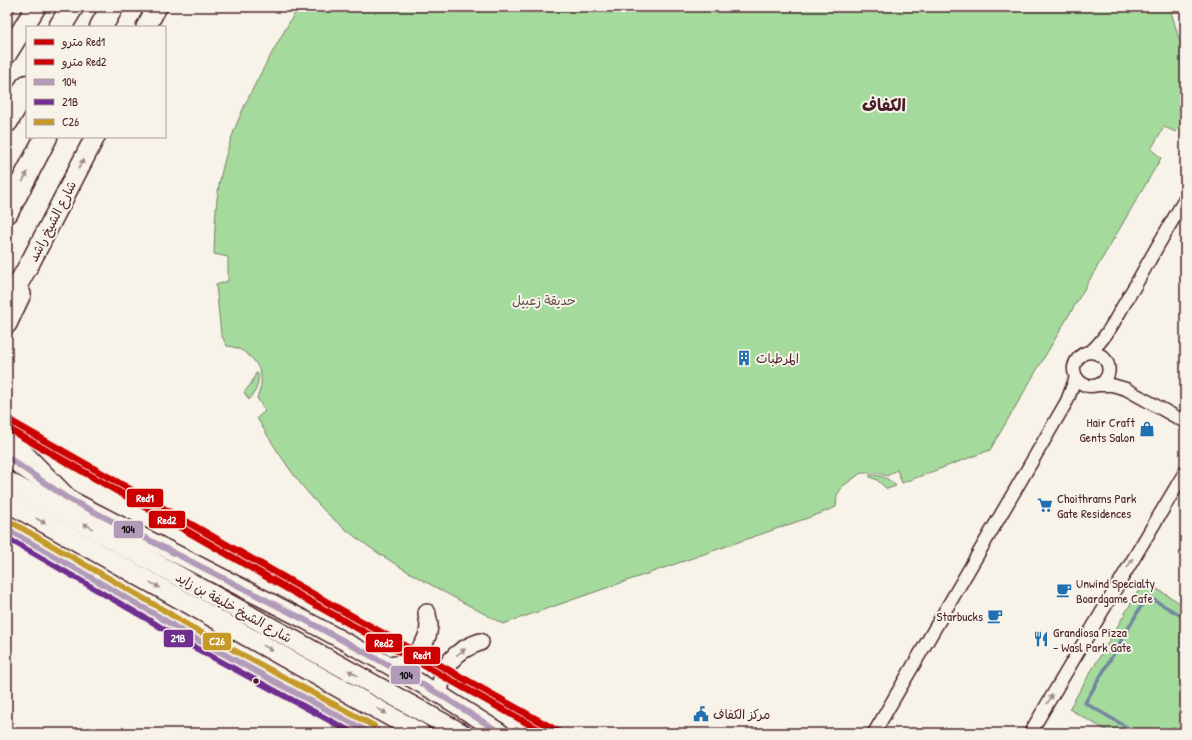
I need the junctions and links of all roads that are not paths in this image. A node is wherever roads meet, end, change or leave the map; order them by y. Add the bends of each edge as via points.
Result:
1 (36, 7) edge
2 (72, 7) edge
3 (112, 7) edge
4 (157, 7) edge
5 (61, 26) edge
6 (102, 26) edge
7 (147, 26) edge
8 (7, 54) edge
9 (26, 88) edge
10 (7, 121) edge
11 (45, 138) edge
12 (94, 138) edge
13 (1185, 199) edge
14 (7, 212) edge
15 (31, 261) junction
16 (7, 287) edge
17 (7, 304) edge
18 (7, 324) edge
19 (1110, 329) junction
20 (1090, 352) junction
21 (1107, 364) junction
22 (1076, 377) junction
23 (1094, 386) junction
24 (1126, 389) junction
25 (1067, 401) junction
26 (1185, 422) edge
27 (7, 432) edge
28 (7, 457) edge
29 (1185, 472) edge
30 (7, 482) edge
31 (67, 498) junction
32 (7, 502) edge
33 (7, 530) edge
34 (427, 613) dead end
35 (480, 642) dead end
36 (390, 666) junction
37 (439, 694) junction
38 (370, 733) edge
39 (420, 733) edge
40 (461, 733) edge
41 (501, 733) edge
42 (874, 733) edge
43 (1030, 733) edge

1 - 8 main road
2 - 5 highway
3 - 6 highway
4 - 7 main road
9 - 10 highway
14 -> 11 highway
15 -> 12 main road, شارع الشيخ راشد
13 - 19 street
15 - 16 main road
15 - 17 main road, شارع الشيخ راشد
15 - 18 main road via 22,292
19 - 20 street
19 - 21 street via 1106,344
20 - 21 street via 1101,355
20 - 22 street via 1080,356 1076,361
21 - 23 street via 1106,379
21 - 24 street
22 - 23 street via 1079,382
22 - 25 street
23 - 24 street via 1112,385
23 - 25 street
24 - 26 street
25 - 42 street
27 - 31 main road via 20,450
28 - 31 main road
43 -> 29 street
40 -> 30 main road, شارع الشيخ خليفة بن زايد
31 - 36 main road
32 -> 39 main road, شارع الشيخ خليفة بن زايد
33 - 38 main road via 184,633
34 - 36 main road via 429,625 421,648 402,663
37 -> 35 main road via 440,682 450,661 464,649
36 - 37 main road
37 - 41 main road

